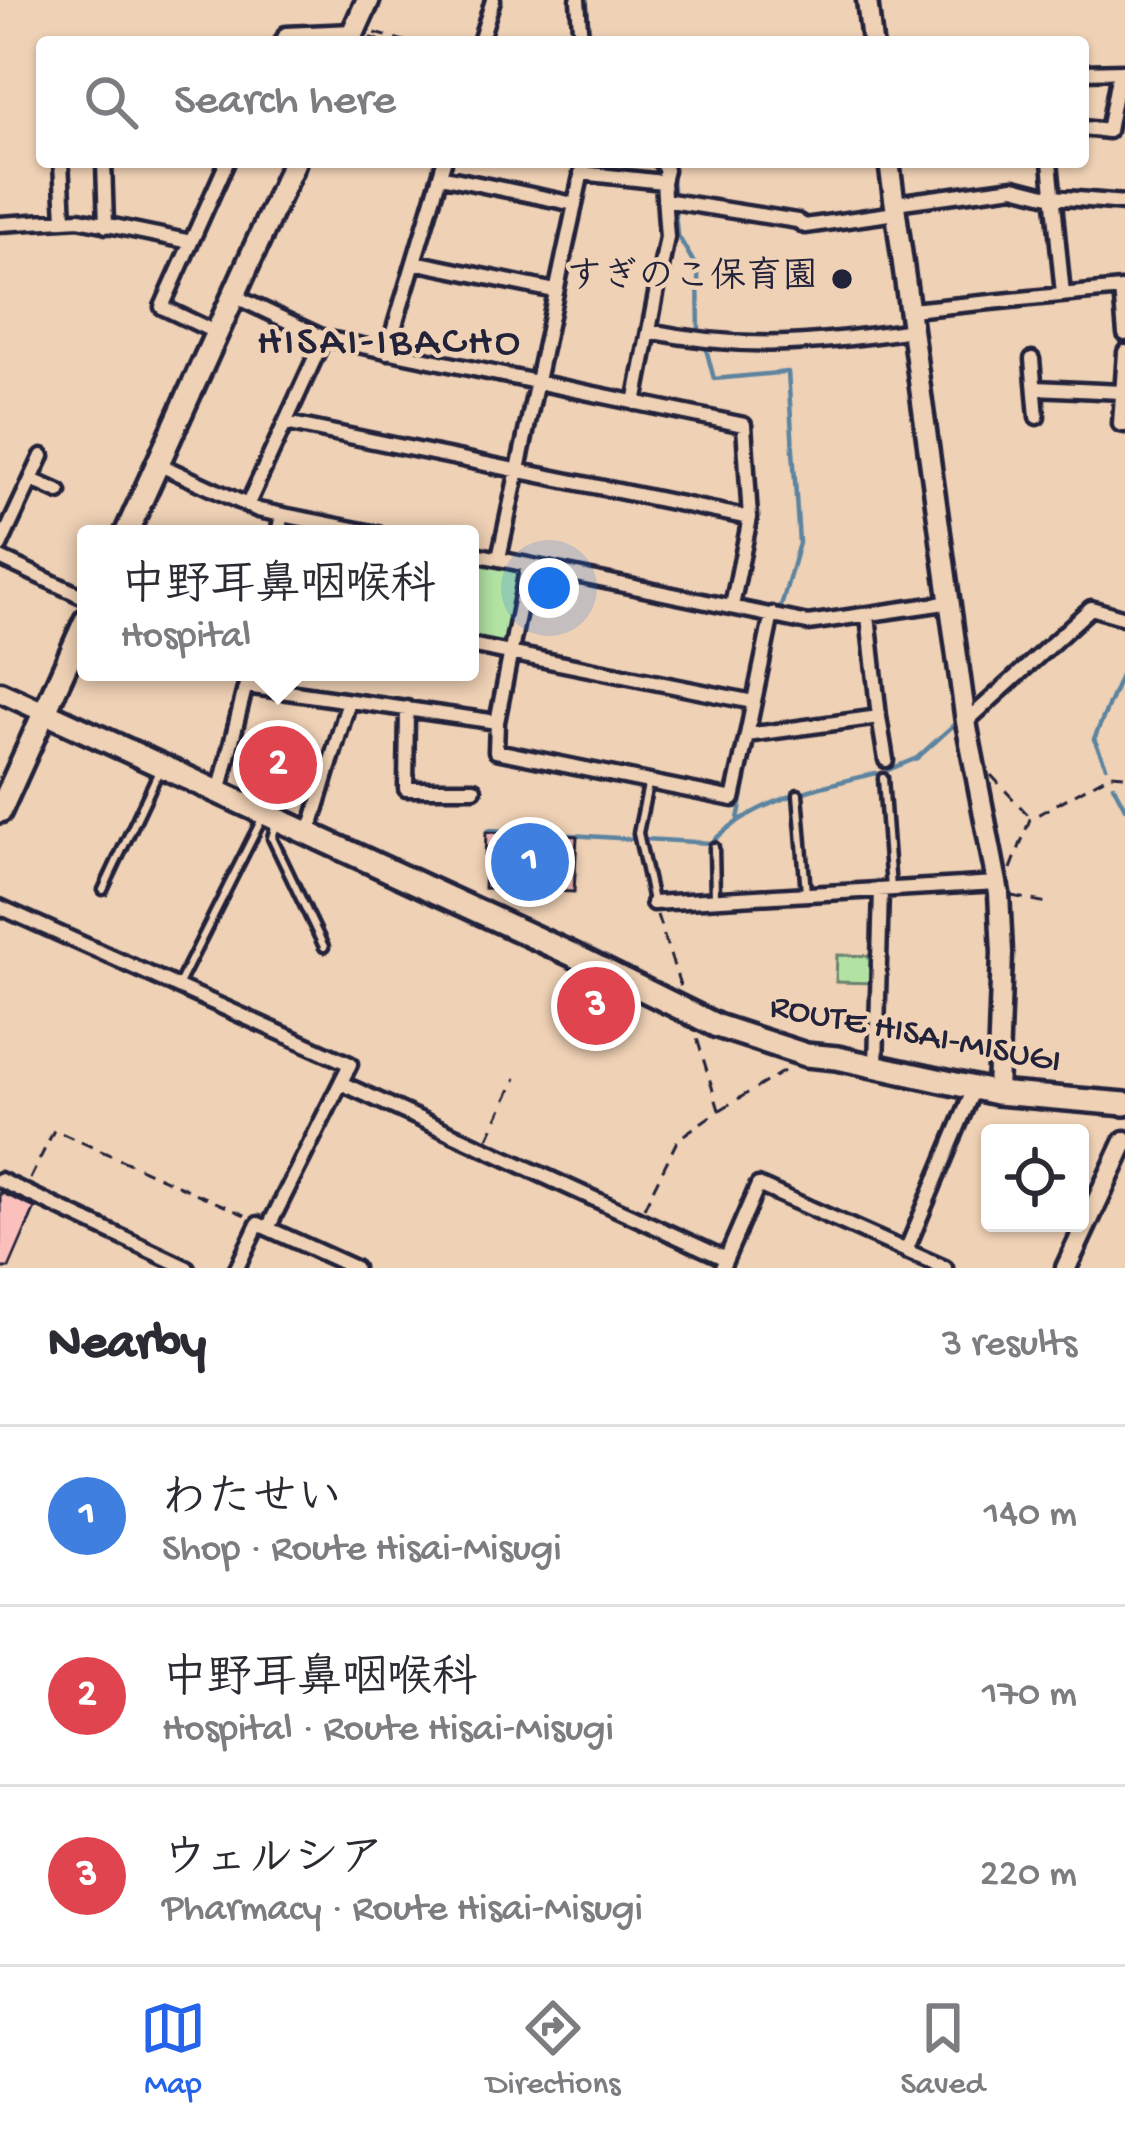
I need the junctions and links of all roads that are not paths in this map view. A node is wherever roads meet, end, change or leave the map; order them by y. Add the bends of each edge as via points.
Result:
1 (368, 0) edge
2 (493, 0) edge
3 (578, 0) edge
4 (867, 0) edge
5 (285, 36) edge
6 (335, 36) edge
7 (360, 36) edge
8 (482, 36) edge
9 (581, 36) edge
10 (871, 36) edge
11 (1089, 72) edge
12 (1122, 72) edge
13 (1089, 128) edge
14 (61, 168) edge
15 (104, 168) edge
16 (224, 168) edge
17 (291, 168) edge
18 (582, 168) edge
19 (587, 168) edge
20 (665, 168) edge
21 (890, 168) edge
22 (1051, 168) edge
23 (442, 169) edge
24 (663, 182) junction
25 (1053, 197) junction
26 (670, 199) junction
27 (1125, 203) edge
28 (574, 204) junction
29 (896, 208) junction
30 (64, 220) junction
31 (0, 224) edge
32 (106, 226) junction
33 (191, 242) junction
34 (414, 262) junction
35 (1123, 288) edge
36 (555, 291) junction
37 (1063, 294) junction
38 (234, 296) junction
39 (912, 320) junction
40 (649, 331) junction
41 (218, 333) junction
42 (1125, 334) edge
43 (324, 338) junction
44 (387, 352) junction
45 (1125, 352) edge
46 (1032, 358) dead end
47 (536, 382) junction
48 (1035, 388) junction
49 (1122, 392) junction
50 (634, 403) junction
51 (1037, 418) dead end
52 (286, 423) junction
53 (1125, 425) edge
54 (42, 457) dead end
55 (158, 464) junction
56 (518, 471) junction
57 (32, 480) junction
58 (58, 492) dead end
59 (248, 506) junction
60 (282, 515) junction
61 (751, 518) junction
62 (130, 525) edge
63 (280, 525) edge
64 (333, 525) edge
65 (0, 546) edge
66 (479, 555) edge
67 (0, 559) edge
68 (499, 559) junction
69 (528, 565) junction
70 (77, 594) edge
71 (952, 602) junction
72 (732, 606) junction
73 (772, 614) junction
74 (868, 616) junction
75 (1125, 618) edge
76 (77, 640) edge
77 (479, 647) edge
78 (511, 652) junction
79 (248, 681) edge
80 (258, 681) edge
81 (0, 692) edge
82 (349, 700) junction
83 (753, 702) junction
84 (407, 708) junction
85 (44, 712) junction
86 (879, 717) junction
87 (497, 722) junction
88 (966, 722) junction
89 (747, 735) junction
90 (886, 760) dead end
91 (161, 767) junction
92 (884, 778) dead end
93 (648, 781) junction
94 (474, 789) dead end
95 (798, 794) dead end
96 (219, 795) junction
97 (0, 811) edge
98 (270, 819) junction
99 (309, 834) junction
100 (714, 847) dead end
101 (998, 888) junction
102 (886, 889) junction
103 (104, 890) dead end
104 (806, 894) junction
105 (715, 898) junction
106 (653, 903) joint
107 (0, 907) edge
108 (324, 947) dead end
109 (177, 987) junction
110 (876, 1066) junction
111 (341, 1083) junction
112 (986, 1089) junction
113 (1125, 1105) edge
114 (1125, 1141) edge
115 (0, 1180) edge
116 (263, 1226) junction
117 (906, 1251) junction
118 (724, 1263) edge
119 (188, 1268) edge
120 (237, 1268) edge
121 (355, 1268) edge
122 (945, 1268) edge
123 (1066, 1268) edge

1 - 7 main road
2 - 8 street
3 - 9 street
4 - 10 street
5 - 6 street
11 - 12 street
12 - 13 street via 1108,130
14 - 30 street
15 - 32 street
16 - 33 street
17 - 38 main road
18 - 28 street
19 - 24 street
20 - 24 street
21 - 29 street
22 - 25 street
23 - 28 street
23 - 34 street
24 - 26 street
25 - 27 street
25 - 29 street via 1004,187
25 - 37 street
26 - 29 street via 806,226
26 - 40 street
28 - 36 street
29 - 39 street
30 - 31 street
30 - 32 street
32 - 33 street
33 - 41 street via 161,307
34 - 36 street
34 - 44 street
35 - 37 street
35 - 42 street
36 - 47 street
37 - 39 street
38 - 41 main road
38 - 43 street
39 - 40 street via 810,345
39 - 71 street
40 - 50 street
41 - 55 main road
43 - 44 street
43 - 52 street
44 - 47 street
45 - 49 street
46 - 48 street
47 - 50 street
47 - 56 street
48 - 49 street
48 - 51 street
49 - 53 street
50 - 61 street via 744,425
52 - 56 street
52 - 59 street
54 - 57 street
55 - 59 street
55 - 62 main road
56 - 61 street
56 - 68 street
57 - 58 street
57 - 65 street
59 - 60 street
60 - 63 street
60 - 64 street
61 - 72 street
66 - 68 street
67 - 70 street
68 - 69 street
69 - 72 street
69 - 78 street
71 - 74 street
71 - 88 street
72 - 73 street
73 - 74 street via 808,623
73 - 83 street
74 - 86 street
75 - 88 street via 1091,608
76 - 85 main road
77 - 78 street
78 - 83 street
78 - 87 street
79 - 96 street
80 - 82 street
81 - 85 street
82 - 84 street
82 - 99 street
83 - 89 street
84 - 87 street
84 - 94 street via 406,789
85 - 91 main road, ROUTE HISAI-MISUGI
85 - 97 main road
86 - 89 street
86 - 90 street
87 - 93 street via 496,751
88 - 101 street
89 - 93 street via 733,799
91 - 96 main road, ROUTE HISAI-MISUGI
91 - 103 lane
92 - 102 lane
93 - 106 lane via 638,833
95 - 104 lane
96 - 98 main road, ROUTE HISAI-MISUGI
98 - 99 main road, ROUTE HISAI-MISUGI
98 - 108 lane
98 - 109 lane
99 - 110 main road, ROUTE HISAI-MISUGI via 690,1016 806,1055
100 - 105 lane
101 - 102 street
101 - 112 street via 1002,953
102 - 104 street
102 - 110 street
104 - 105 street
105 - 106 street
107 - 109 street
109 - 111 street via 350,1064
110 - 112 main road, ROUTE HISAI-MISUGI
111 - 116 street
111 - 118 street
112 - 113 main road, ROUTE HISAI-MISUGI
112 - 117 street
114 - 123 street
115 - 119 street
116 - 120 street
116 - 121 street
117 - 118 street via 758,1185
117 - 122 street

